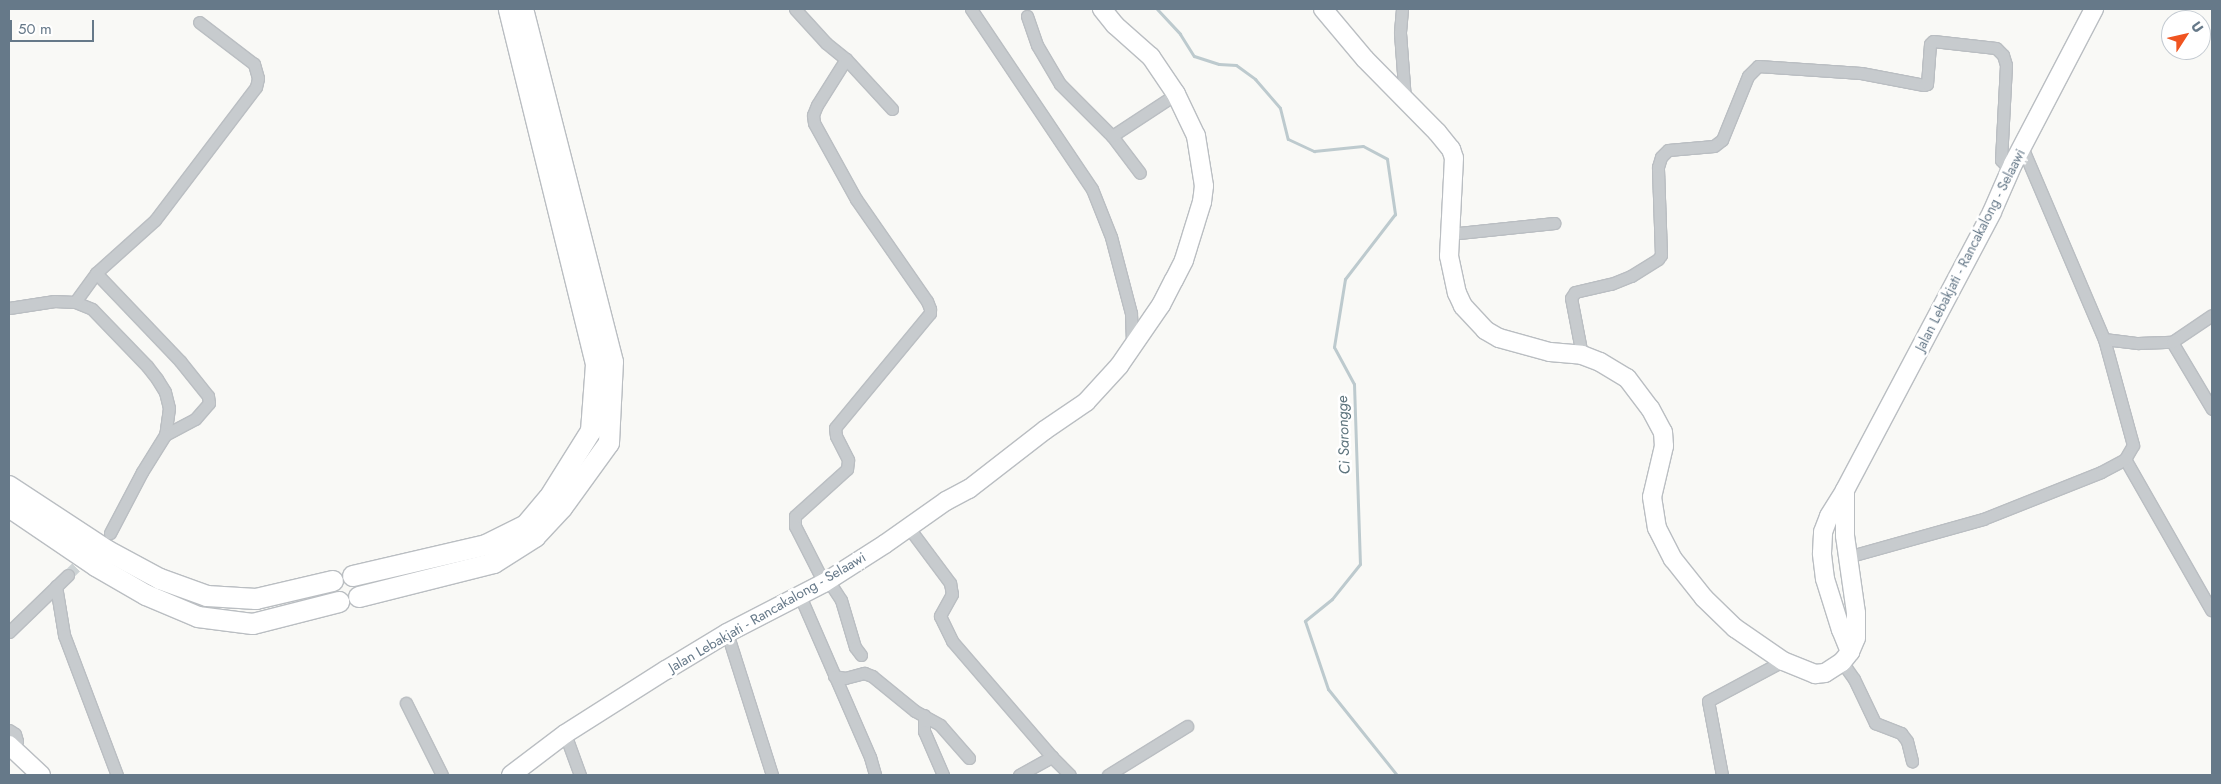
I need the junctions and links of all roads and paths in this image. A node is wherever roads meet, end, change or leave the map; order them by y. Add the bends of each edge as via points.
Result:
1 (509, 9) edge
2 (523, 9) edge
3 (795, 9) edge
4 (1102, 9) edge
5 (1323, 9) edge
6 (1402, 9) edge
7 (2094, 9) edge
8 (974, 11) edge
9 (1027, 16) dead end
10 (199, 22) dead end
11 (846, 59) junction
12 (1176, 94) junction
13 (1405, 102) junction
14 (892, 109) dead end
15 (1112, 136) junction
16 (2022, 147) junction
17 (2013, 164) junction
18 (1140, 173) dead end
19 (1554, 223) dead end
20 (1449, 234) junction
21 (96, 273) junction
22 (75, 302) junction
23 (9, 308) edge
24 (2212, 315) edge
25 (2104, 340) junction
26 (2172, 342) junction
27 (1132, 346) junction
28 (1582, 355) junction
29 (2212, 409) edge
30 (165, 435) junction
31 (2125, 459) junction
32 (9, 486) edge
33 (1845, 490) junction
34 (9, 507) edge
35 (909, 528) junction
36 (110, 534) dead end
37 (1847, 557) junction
38 (68, 575) tunnel mouth
39 (353, 576) dead end
40 (333, 581) dead end
41 (826, 582) junction
42 (56, 586) junction
43 (800, 596) junction
44 (358, 597) dead end
45 (339, 602) dead end
46 (2211, 610) edge
47 (9, 632) edge
48 (727, 633) junction
49 (861, 655) dead end
50 (1846, 657) junction
51 (1783, 661) junction
52 (834, 676) junction
53 (406, 703) dead end
54 (924, 715) junction
55 (1187, 726) dead end
56 (9, 730) edge
57 (565, 734) junction
58 (11, 746) edge
59 (1052, 757) junction
60 (969, 758) dead end
61 (1912, 761) dead end
62 (41, 775) edge
63 (117, 775) edge
64 (442, 775) edge
65 (510, 775) edge
66 (580, 775) edge
67 (772, 775) edge
68 (876, 775) edge
69 (943, 775) edge
70 (1019, 775) edge
71 (1070, 775) edge
72 (1108, 775) edge
73 (1722, 775) edge

1 - 39 highway via 596,364 591,431 549,498 526,524 486,545
2 - 44 highway via 613,362 609,443 562,508 535,537 494,563
3 - 11 street via 826,43
4 - 12 main road, Jalan Lebakjati - Rancakalong - Selaawi via 1151,57
5 - 13 main road
6 - 13 street via 1400,33
7 - 16 main road, Jalan Lebakjati - Rancakalong - Selaawi
8 - 27 street via 1092,189 1111,237 1131,313
9 - 15 street via 1037,45 1052,72
10 - 21 street via 254,64 258,78 256,87 155,220
11 - 14 street
11 - 41 street via 817,105 814,123 856,199 928,301 930,313 835,428 848,460 847,469 795,516 795,526
12 - 15 street
12 - 27 main road, Jalan Lebakjati - Rancakalong - Selaawi via 1191,121 1200,151 1204,186 1202,202 1184,260 1161,305
13 - 20 main road via 1445,141 1454,158
15 - 18 street
16 - 17 main road, Jalan Lebakjati - Rancakalong - Selaawi
16 - 25 street
17 - 28 street via 2001,160 2006,72 2003,55 1996,48 1933,41 1930,44 1927,84 1924,85 1861,73 1758,66 1748,76 1722,140 1714,146 1668,150 1661,157 1658,167 1661,255 1658,260 1631,276 1572,295
17 - 33 main road, Jalan Lebakjati - Rancakalong - Selaawi via 1992,212
19 - 20 street
20 - 28 main road via 1457,293 1463,306 1485,330 1516,345
21 - 22 street
21 - 30 street via 208,396 209,403 195,419
22 - 23 street via 54,301
22 - 30 street via 92,309 157,379 169,408
24 - 26 street
25 - 26 street
25 - 31 street via 2133,445
26 - 29 street
27 - 35 main road, Jalan Lebakjati - Rancakalong - Selaawi via 1110,378 1086,402 969,489
28 - 51 main road via 1627,378 1660,426 1664,446 1653,506 1657,528 1673,559 1719,614
30 - 36 street
31 - 37 street via 2102,472 1983,519
31 - 46 street
32 - 40 highway via 108,552 160,579 207,596 256,599
33 - 37 main road, Jalan Lebakjati - Rancakalong - Selaawi
33 - 50 main road, Jalan Lebakjati - Rancakalong - Selaawi via 1823,532 1822,553 1825,579
34 - 45 highway via 96,566 146,595 198,617 253,624
35 - 41 main road, Jalan Lebakjati - Rancakalong - Selaawi
35 - 59 street via 950,583 952,594 940,616 952,641
37 - 50 main road, Jalan Lebakjati - Rancakalong - Selaawi via 1857,628
38 - 42 street
41 - 43 main road, Jalan Lebakjati - Rancakalong - Selaawi
41 - 49 street via 841,600 855,647
42 - 47 street
42 - 63 street via 64,635
43 - 48 main road, Jalan Lebakjati - Rancakalong - Selaawi
43 - 52 street
48 - 57 main road, Jalan Lebakjati - Rancakalong - Selaawi
48 - 67 street
50 - 51 main road via 1825,673 1815,674
50 - 61 street via 1875,723 1900,733 1907,741
51 - 73 street via 1708,701
52 - 54 street via 845,678 864,673 872,676
52 - 68 street
53 - 64 street
54 - 60 street via 940,725
54 - 69 street via 924,731
55 - 72 street
56 - 58 street via 17,741
57 - 65 main road, Jalan Lebakjati - Rancakalong - Selaawi
57 - 66 street
58 - 62 main road
59 - 70 street
59 - 71 street

